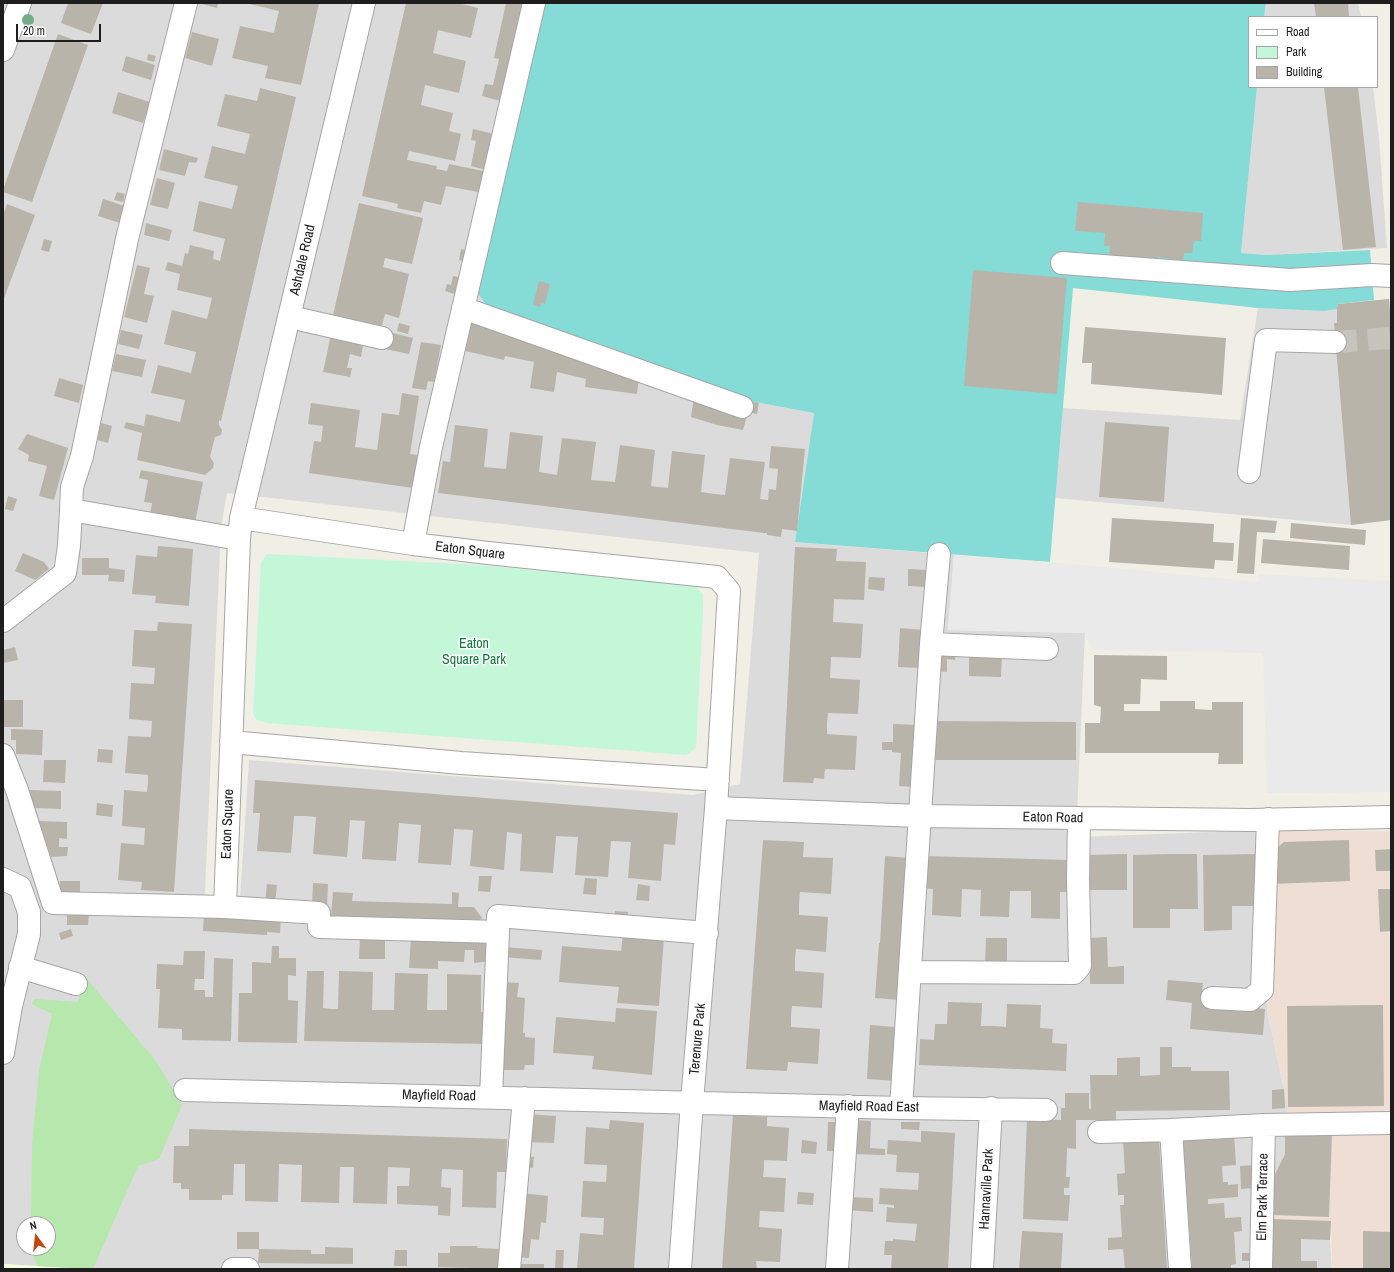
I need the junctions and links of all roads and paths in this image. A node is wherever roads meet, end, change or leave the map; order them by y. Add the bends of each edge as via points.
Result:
1 (20, 3) edge
2 (186, 3) edge
3 (364, 3) edge
4 (534, 3) edge
5 (3, 50) edge
6 (1062, 263) dead end
7 (1391, 276) edge
8 (463, 308) junction
9 (290, 317) junction
10 (382, 338) dead end
11 (1335, 342) tunnel mouth
12 (742, 407) dead end
13 (1249, 472) dead end
14 (71, 510) junction
15 (240, 528) junction
16 (413, 544) junction
17 (938, 554) dead end
18 (3, 621) edge
19 (931, 644) junction
20 (1047, 649) dead end
21 (231, 742) junction
22 (3, 755) edge
23 (718, 780) junction
24 (716, 808) junction
25 (919, 816) junction
26 (1391, 817) edge
27 (1079, 818) junction
28 (1268, 819) junction
29 (3, 879) edge
30 (225, 906) junction
31 (498, 932) junction
32 (706, 933) junction
33 (20, 967) junction
34 (911, 972) junction
35 (76, 984) dead end
36 (1212, 998) dead end
37 (3, 1053) edge
38 (185, 1090) dead end
39 (491, 1097) junction
40 (524, 1098) junction
41 (692, 1102) junction
42 (848, 1106) junction
43 (901, 1108) junction
44 (991, 1108) junction
45 (1046, 1110) dead end
46 (1391, 1123) edge
47 (1264, 1125) junction
48 (1171, 1130) junction
49 (1098, 1132) dead end
50 (233, 1269) edge
51 (248, 1269) edge
52 (509, 1269) edge
53 (680, 1269) edge
54 (837, 1269) edge
55 (982, 1269) edge
56 (1180, 1269) edge
57 (1262, 1269) edge

1 - 5 street
2 - 14 street via 128,238 82,456 72,487
3 - 9 street, Ashdale Road
4 - 8 street
6 - 7 street via 1290,280
8 - 12 street
8 - 16 street via 431,447
9 - 10 street
9 - 15 street, Ashdale Road
11 - 13 street via 1266,340
14 - 15 street
14 - 18 street via 65,573
15 - 16 street, Eaton Square
15 - 21 street, Eaton Square
16 - 23 street, Eaton Square via 717,577 729,591
17 - 19 street
19 - 20 street
19 - 25 street
21 - 23 street via 461,762
21 - 30 street, Eaton Square
22 - 30 street via 17,790 53,903
23 - 24 street, Eaton Square
24 - 25 street, Eaton Road
24 - 32 street, Terenure Park
25 - 27 street, Eaton Road
25 - 34 street
26 - 28 street, Eaton Road
27 - 28 street, Eaton Road
27 - 34 street via 1080,966 1074,973
28 - 36 street via 1262,990 1250,1000
29 - 33 street via 20,887 29,912 29,934
30 - 31 street via 320,913 319,927
31 - 32 street via 498,916
31 - 39 street
32 - 41 street, Terenure Park
33 - 35 street
33 - 37 street
34 - 43 street
38 - 39 street, Mayfield Road
39 - 40 street, Mayfield Road
40 - 41 street, Mayfield Road
40 - 52 street
41 - 42 street, Mayfield Road East
41 - 53 street, Terenure Park
42 - 43 street, Mayfield Road East
42 - 54 street
43 - 44 street, Mayfield Road East
44 - 45 street, Mayfield Road East
44 - 55 street, Hannaville Park
46 - 47 street
47 - 48 street
47 - 57 street, Elm Park Terrace
48 - 49 street
48 - 56 street
50 - 51 street

